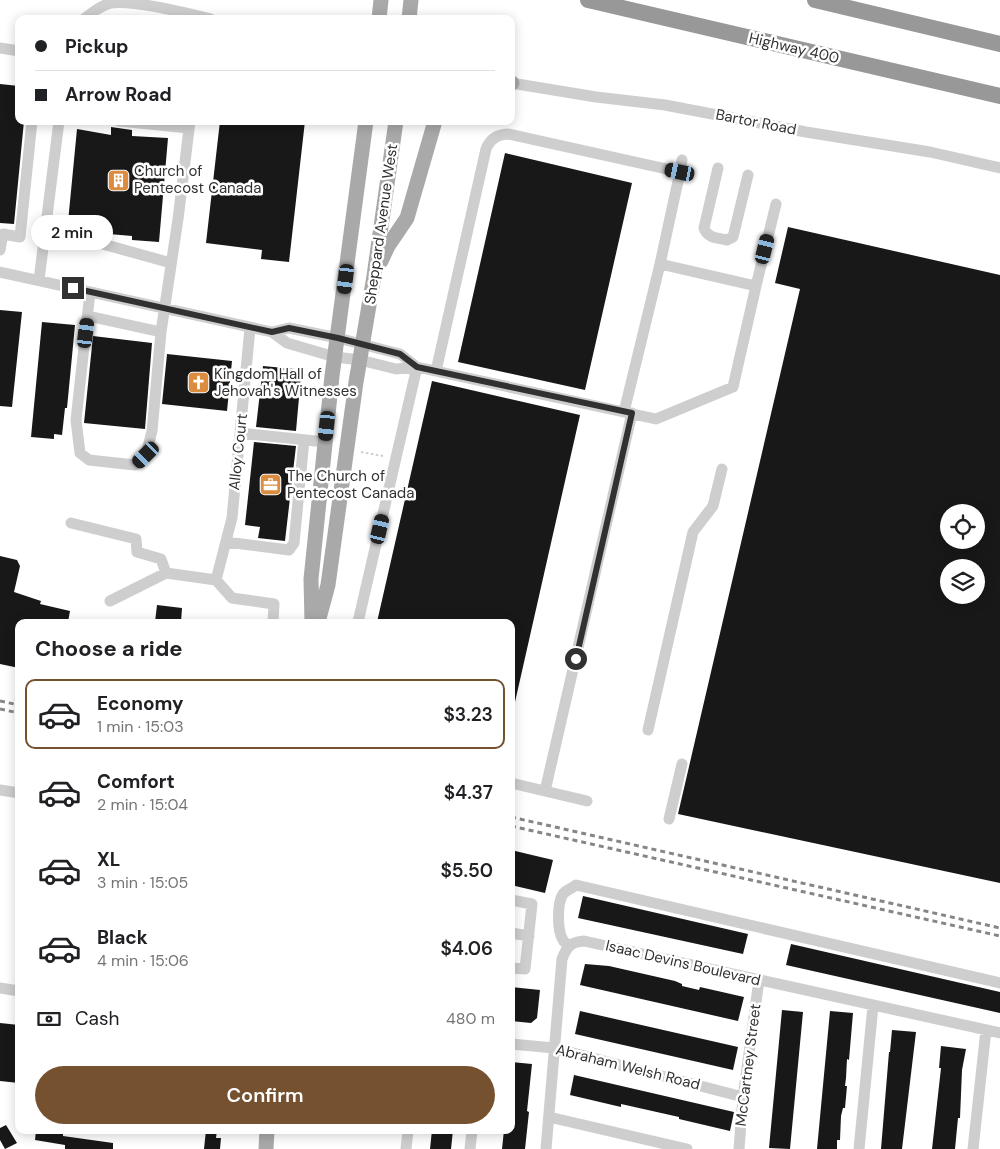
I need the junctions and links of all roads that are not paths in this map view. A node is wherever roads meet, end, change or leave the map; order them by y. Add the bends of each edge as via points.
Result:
1 (382, 0) edge
2 (411, 0) edge
3 (588, 0) edge
4 (815, 0) edge
5 (89, 15) edge
6 (190, 15) edge
7 (380, 15) edge
8 (409, 15) edge
9 (1000, 44) edge
10 (0, 48) edge
11 (15, 50) edge
12 (515, 84) edge
13 (1000, 96) edge
14 (32, 125) edge
15 (58, 125) edge
16 (190, 125) edge
17 (365, 125) edge
18 (395, 125) edge
19 (434, 125) edge
20 (718, 168) dead end
21 (1000, 168) edge
22 (748, 175) dead end
23 (776, 204) dead end
24 (74, 236) dead end
25 (0, 250) edge
26 (171, 263) junction
27 (660, 264) junction
28 (0, 272) edge
29 (374, 276) junction
30 (39, 280) junction
31 (756, 286) junction
32 (90, 292) junction
33 (164, 308) junction
34 (88, 316) junction
35 (250, 328) junction
36 (161, 332) junction
37 (272, 332) junction
38 (338, 338) junction
39 (363, 344) junction
40 (335, 357) junction
41 (360, 360) junction
42 (417, 367) junction
43 (436, 371) junction
44 (628, 413) junction
45 (240, 433) junction
46 (304, 440) junction
47 (325, 442) junction
48 (722, 469) dead end
49 (70, 523) dead end
50 (226, 544) junction
51 (166, 574) junction
52 (216, 580) junction
53 (110, 601) dead end
54 (273, 619) edge
55 (312, 619) edge
56 (319, 619) edge
57 (359, 619) edge
58 (648, 730) dead end
59 (682, 764) dead end
60 (515, 784) edge
61 (0, 790) edge
62 (545, 791) junction
63 (15, 792) edge
64 (587, 801) dead end
65 (669, 819) dead end
66 (515, 901) edge
67 (515, 934) edge
68 (529, 936) junction
69 (569, 946) junction
70 (515, 968) edge
71 (759, 980) junction
72 (1000, 983) edge
73 (0, 988) edge
74 (15, 990) edge
75 (873, 1006) junction
76 (986, 1030) junction
77 (1000, 1033) edge
78 (515, 1044) edge
79 (554, 1048) junction
80 (743, 1097) junction
81 (549, 1117) junction
82 (267, 1134) edge
83 (408, 1134) edge
84 (472, 1134) edge
85 (266, 1149) edge
86 (406, 1149) edge
87 (470, 1149) edge
88 (546, 1149) edge
89 (687, 1149) edge
90 (739, 1149) edge
91 (858, 1149) edge
92 (973, 1149) edge

1 - 7 main road
2 - 8 main road
3 - 13 highway, Highway 400
4 - 9 highway
5 - 6 street via 112,3 131,2
10 - 11 street
12 - 21 street, Bartor Road via 665,105 930,152
14 - 25 street via 20,237 3,234
15 - 30 street
16 - 26 street
17 - 38 main road, Sheppard Avenue West
18 - 29 main road, Sheppard Avenue West
19 - 29 main road via 407,218 388,246
20 - 22 street via 704,228 708,236 727,240 733,236
23 - 31 street
24 - 26 street
26 - 33 street
27 - 31 street
27 - 43 street via 681,166 509,134 493,138 486,149
27 - 44 street
28 - 30 street
29 - 39 main road, Sheppard Avenue West
30 - 32 street
31 - 44 street via 733,387 656,418
32 - 33 street
32 - 34 street
33 - 35 street
33 - 36 street
34 - 36 street
34 - 36 street via 76,420 80,453 89,460 135,466 146,455 152,431
35 - 37 street
35 - 45 street, Alloy Court
37 - 38 street via 289,328
37 - 40 street via 287,344
38 - 39 street
38 - 40 main road, Sheppard Avenue West
39 - 41 main road, Sheppard Avenue West
39 - 42 street via 400,354
40 - 41 street
40 - 47 main road, Sheppard Avenue West
41 - 42 street via 396,369
41 - 56 main road, Sheppard Avenue West via 328,585
42 - 43 street
42 - 57 street
43 - 44 street
44 - 62 street
45 - 46 street
45 - 50 street, Alloy Court via 232,518
46 - 47 street
46 - 50 street via 294,543 289,550
47 - 55 main road, Sheppard Avenue West via 312,579
48 - 58 street via 713,506 694,532
49 - 51 street via 136,539 137,552 161,559
50 - 52 street, Alloy Court
51 - 52 street
51 - 53 street
52 - 54 street via 232,598 274,604
59 - 65 street
60 - 62 street
61 - 63 street
62 - 64 street
66 - 68 street via 532,904
67 - 68 street
68 - 70 street via 525,969
69 - 71 street, Isaac Devins Boulevard via 584,941
69 - 72 street via 560,931 558,911 563,894 576,885
69 - 79 street via 562,959
71 - 75 street, Isaac Devins Boulevard
71 - 80 street, McCartney Street
73 - 74 street
75 - 76 street, Isaac Devins Boulevard
75 - 91 street
76 - 77 street, Isaac Devins Boulevard
76 - 92 street
78 - 79 street, Abraham Welsh Road
79 - 80 street, Abraham Welsh Road
79 - 81 street
80 - 90 street, McCartney Street
81 - 88 street
81 - 89 street
82 - 85 main road
83 - 86 street
84 - 87 street

